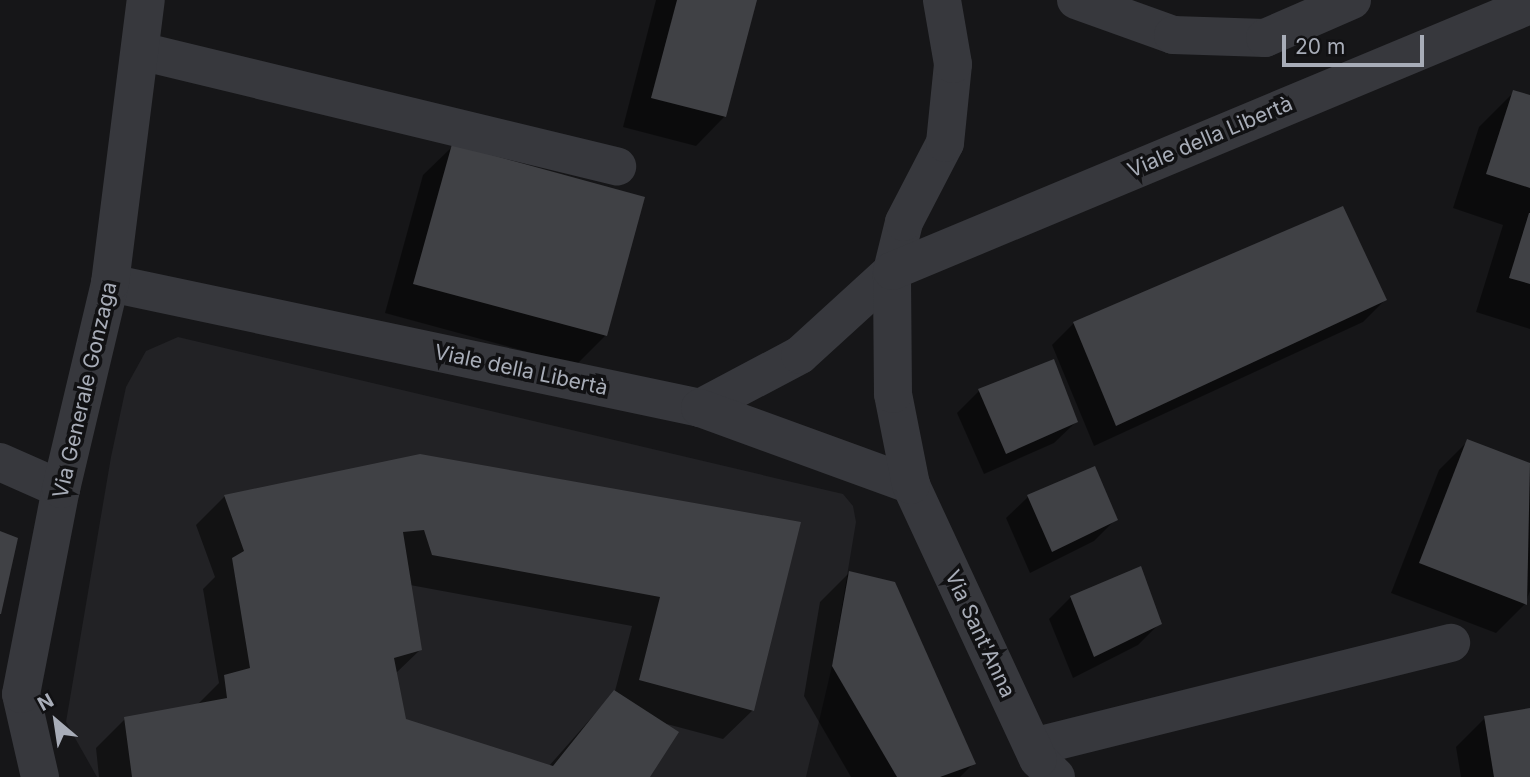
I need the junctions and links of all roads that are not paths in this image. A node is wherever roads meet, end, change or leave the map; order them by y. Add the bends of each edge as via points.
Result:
1 (146, 0) edge
2 (942, 0) edge
3 (1352, 0) edge
4 (1082, 1) edge
5 (1530, 5) edge
6 (140, 51) junction
7 (617, 166) dead end
8 (892, 271) junction
9 (110, 283) junction
10 (700, 408) junction
11 (0, 462) edge
12 (911, 485) junction
13 (61, 489) junction
14 (1451, 643) dead end
15 (11, 695) edge
16 (1032, 747) junction
17 (40, 777) edge
18 (1056, 777) edge

1 - 6 street, Via Generale Gonzaga
2 - 8 street via 953,65 945,143 904,222
3 - 4 street via 1265,38 1173,35
5 - 8 street, Viale della Libertà
6 - 7 street
6 - 9 street, Via Generale Gonzaga
8 - 10 street, Viale della Libertà via 800,355
8 - 12 street, Via Sant'Anna via 894,394
9 - 10 street, Viale della Libertà
9 - 13 street, Via Generale Gonzaga
10 - 12 street
11 - 13 street
12 - 16 street, Via Sant'Anna
13 - 15 street, Via Generale Gonzaga
14 - 16 street
15 - 17 street, Via Generale Gonzaga
16 - 18 street, Via Sant'Anna

